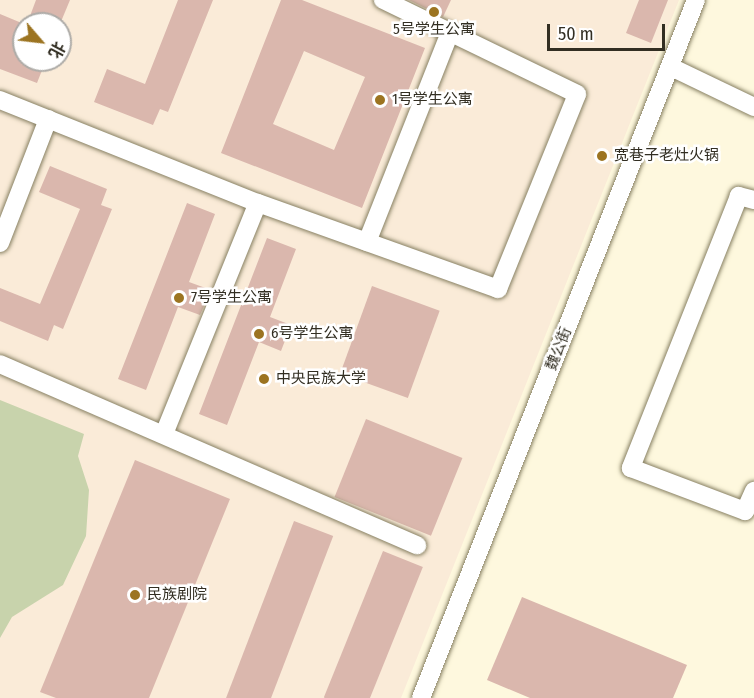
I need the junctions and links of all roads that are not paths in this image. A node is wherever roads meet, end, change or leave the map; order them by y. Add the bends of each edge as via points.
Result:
1 (383, 0) edge
2 (696, 0) edge
3 (450, 32) junction
4 (671, 67) junction
5 (0, 100) edge
6 (754, 107) edge
7 (48, 119) junction
8 (754, 200) edge
9 (258, 203) junction
10 (367, 242) junction
11 (0, 243) edge
12 (0, 364) edge
13 (164, 434) junction
14 (754, 491) edge
15 (417, 545) dead end
16 (421, 698) edge

1 - 3 street
2 - 4 street, 魏公街
3 - 10 street
3 - 10 street via 577,94 498,289
4 - 6 street
4 - 16 street, 魏公街
5 - 7 street
7 - 9 street
7 - 11 street
8 - 14 street via 739,196 631,468 745,511
9 - 10 street
9 - 13 street
12 - 13 street
13 - 15 street

